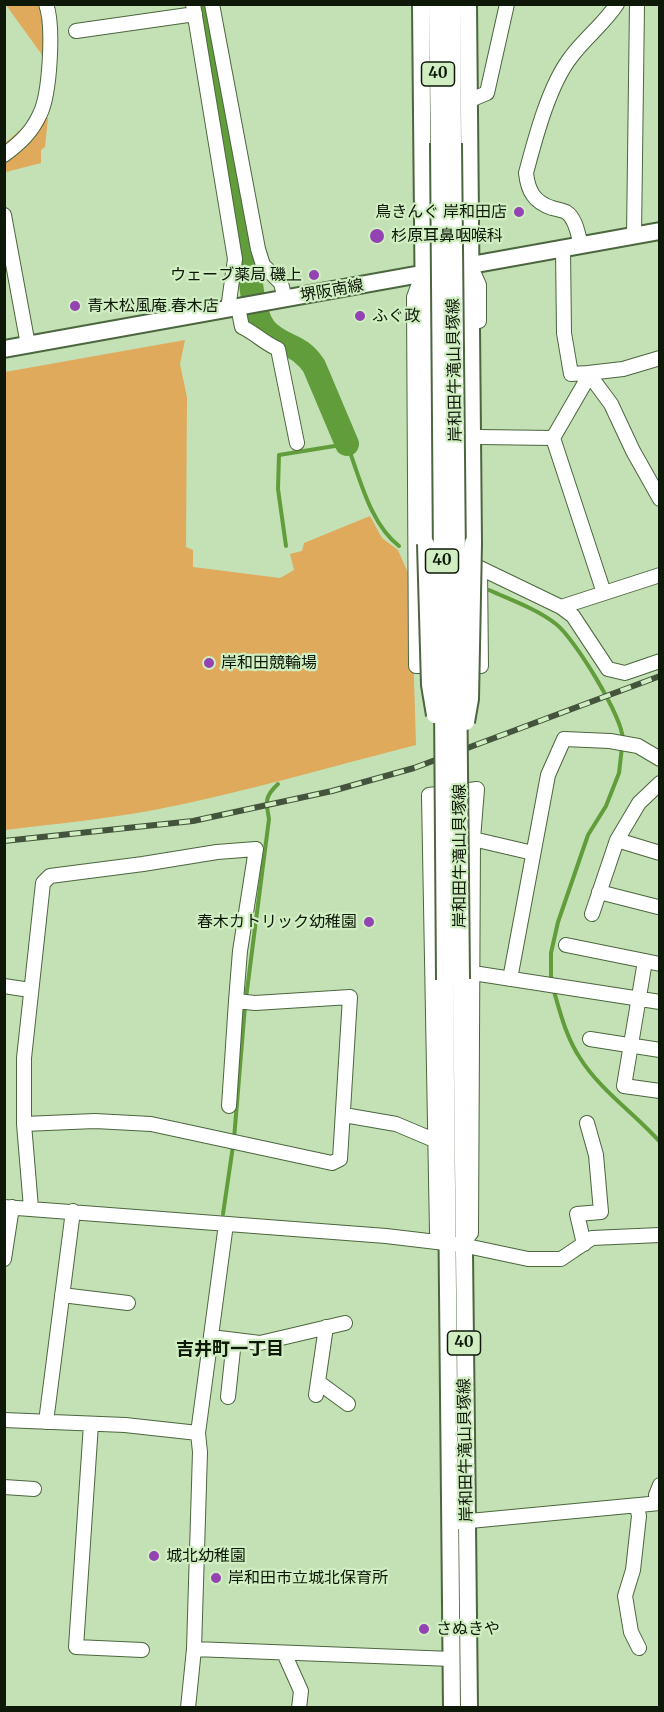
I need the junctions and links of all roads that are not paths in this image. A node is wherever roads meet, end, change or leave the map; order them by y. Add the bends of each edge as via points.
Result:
1 (46, 4) edge
2 (212, 4) edge
3 (421, 4) edge
4 (437, 4) edge
5 (452, 4) edge
6 (468, 4) edge
7 (507, 4) edge
8 (617, 4) edge
9 (637, 4) edge
10 (194, 9) edge
11 (75, 31) dead end
12 (219, 45) junction
13 (202, 48) junction
14 (468, 101) junction
15 (446, 143) junction
16 (4, 155) edge
17 (4, 215) edge
18 (660, 231) edge
19 (634, 236) junction
20 (581, 245) junction
21 (563, 249) junction
22 (470, 265) junction
23 (423, 274) junction
24 (281, 300) junction
25 (237, 308) junction
26 (28, 345) junction
27 (4, 350) edge
28 (660, 358) edge
29 (588, 374) junction
30 (300, 434) dead end
31 (479, 437) junction
32 (553, 438) junction
33 (660, 499) edge
34 (480, 568) junction
35 (660, 575) edge
36 (604, 593) junction
37 (561, 607) junction
38 (660, 661) edge
39 (660, 759) edge
40 (452, 767) junction
41 (660, 783) edge
42 (654, 796) edge
43 (473, 839) junction
44 (617, 840) junction
45 (533, 853) junction
46 (660, 853) edge
47 (473, 856) junction
48 (430, 858) junction
49 (599, 892) junction
50 (658, 907) edge
51 (592, 914) dead end
52 (566, 945) dead end
53 (652, 962) edge
54 (460, 977) junction
55 (510, 979) junction
56 (4, 986) edge
57 (30, 990) junction
58 (640, 998) junction
59 (236, 1001) junction
60 (660, 1002) edge
61 (590, 1039) dead end
62 (631, 1046) junction
63 (660, 1050) edge
64 (660, 1091) edge
65 (229, 1106) dead end
66 (344, 1115) junction
67 (587, 1123) dead end
68 (24, 1124) junction
69 (435, 1140) junction
70 (8, 1207) edge
71 (31, 1208) junction
72 (73, 1211) junction
73 (226, 1224) junction
74 (660, 1235) edge
75 (584, 1244) junction
76 (455, 1245) junction
77 (4, 1259) edge
78 (62, 1295) junction
79 (128, 1303) dead end
80 (345, 1323) dead end
81 (326, 1327) junction
82 (211, 1337) junction
83 (234, 1340) junction
84 (228, 1397) dead end
85 (348, 1404) dead end
86 (4, 1420) edge
87 (46, 1422) junction
88 (91, 1424) junction
89 (198, 1433) junction
90 (660, 1485) edge
91 (4, 1487) edge
92 (34, 1489) dead end
93 (659, 1503) edge
94 (637, 1506) junction
95 (459, 1522) junction
96 (639, 1648) dead end
97 (194, 1649) junction
98 (142, 1650) dead end
99 (284, 1653) junction
100 (452, 1659) junction
101 (188, 1707) edge
102 (299, 1707) edge
103 (452, 1707) edge
104 (468, 1707) edge

1 - 16 street via 50,18 49,70 42,112 27,137
2 - 12 street
3 - 23 main road
4 - 15 main road, 岸和田牛滝山貝塚線 / 40
5 - 15 main road, 岸和田牛滝山貝塚線 / 40
6 - 14 main road
7 - 14 street via 487,93
8 - 20 street via 557,78 526,173 535,199 573,219
9 - 19 street
10 - 11 street
10 - 13 street
12 - 13 street
12 - 24 street via 258,249 263,265 281,283
13 - 25 street via 235,259
14 - 22 main road
15 - 40 main road, 岸和田牛滝山貝塚線 / 40, bridge
17 - 26 street
18 - 19 main road, 堺阪南線
19 - 20 main road, 堺阪南線
20 - 21 main road, 堺阪南線
21 - 22 main road, 堺阪南線
21 - 29 street via 564,333 572,374
22 - 23 main road, 堺阪南線
22 - 31 street via 479,285
22 - 40 main road, bridge via 470,699
23 - 24 main road, 堺阪南線
23 - 34 street via 414,297 416,666 481,666
23 - 40 main road, bridge via 430,685
24 - 25 main road, 堺阪南線
25 - 26 main road, 堺阪南線
25 - 30 street via 242,327 278,349 292,381
26 - 27 main road, 堺阪南線
28 - 29 street
29 - 32 street
29 - 33 street via 611,404
31 - 32 street
31 - 34 street
32 - 36 street
34 - 37 street
35 - 36 street
36 - 37 street
37 - 38 street via 573,616 608,669 626,673
39 - 45 street via 638,746 564,739 548,776
40 - 54 main road, 岸和田牛滝山貝塚線 / 40, bridge
41 - 42 street
42 - 44 street via 639,803
43 - 45 street
43 - 47 street
43 - 48 street via 477,789 429,795
44 - 46 street
44 - 49 street
45 - 55 street
47 - 48 street
47 - 54 street
48 - 69 street
49 - 50 street
49 - 51 street
52 - 53 street
53 - 58 street
54 - 55 street
54 - 76 main road, 岸和田牛滝山貝塚線 / 40
55 - 58 street
56 - 57 street
57 - 59 street via 43,883 50,876 256,849
57 - 68 street
58 - 60 street
58 - 62 street
59 - 65 street
59 - 66 street via 350,997
61 - 62 street
62 - 63 street
62 - 64 street via 624,1086
66 - 68 street via 340,1159 332,1163 151,1124
66 - 69 street via 396,1124
67 - 75 street via 596,1155 601,1212 577,1214
68 - 71 street
69 - 76 street via 437,1232
70 - 71 street
70 - 77 street
71 - 72 street
72 - 73 street
72 - 78 street
73 - 76 street
73 - 82 street
74 - 75 street via 592,1238
75 - 76 street via 561,1259 528,1258
76 - 95 main road, 岸和田牛滝山貝塚線 / 40
78 - 79 street
78 - 87 street
80 - 81 street
81 - 83 street via 260,1343
81 - 85 street via 317,1389
82 - 83 street
82 - 89 street
83 - 84 street
86 - 87 street
87 - 88 street
88 - 89 street
88 - 98 street via 76,1647
89 - 97 street
90 - 93 street via 656,1495
91 - 92 street
93 - 94 street
94 - 95 street
94 - 96 street via 633,1570 625,1596 631,1632
95 - 100 main road, 岸和田牛滝山貝塚線 / 40
95 - 104 main road, 岸和田牛滝山貝塚線 / 40
97 - 99 street
97 - 101 street
99 - 100 street
99 - 102 street via 301,1691
100 - 103 main road, 岸和田牛滝山貝塚線 / 40

